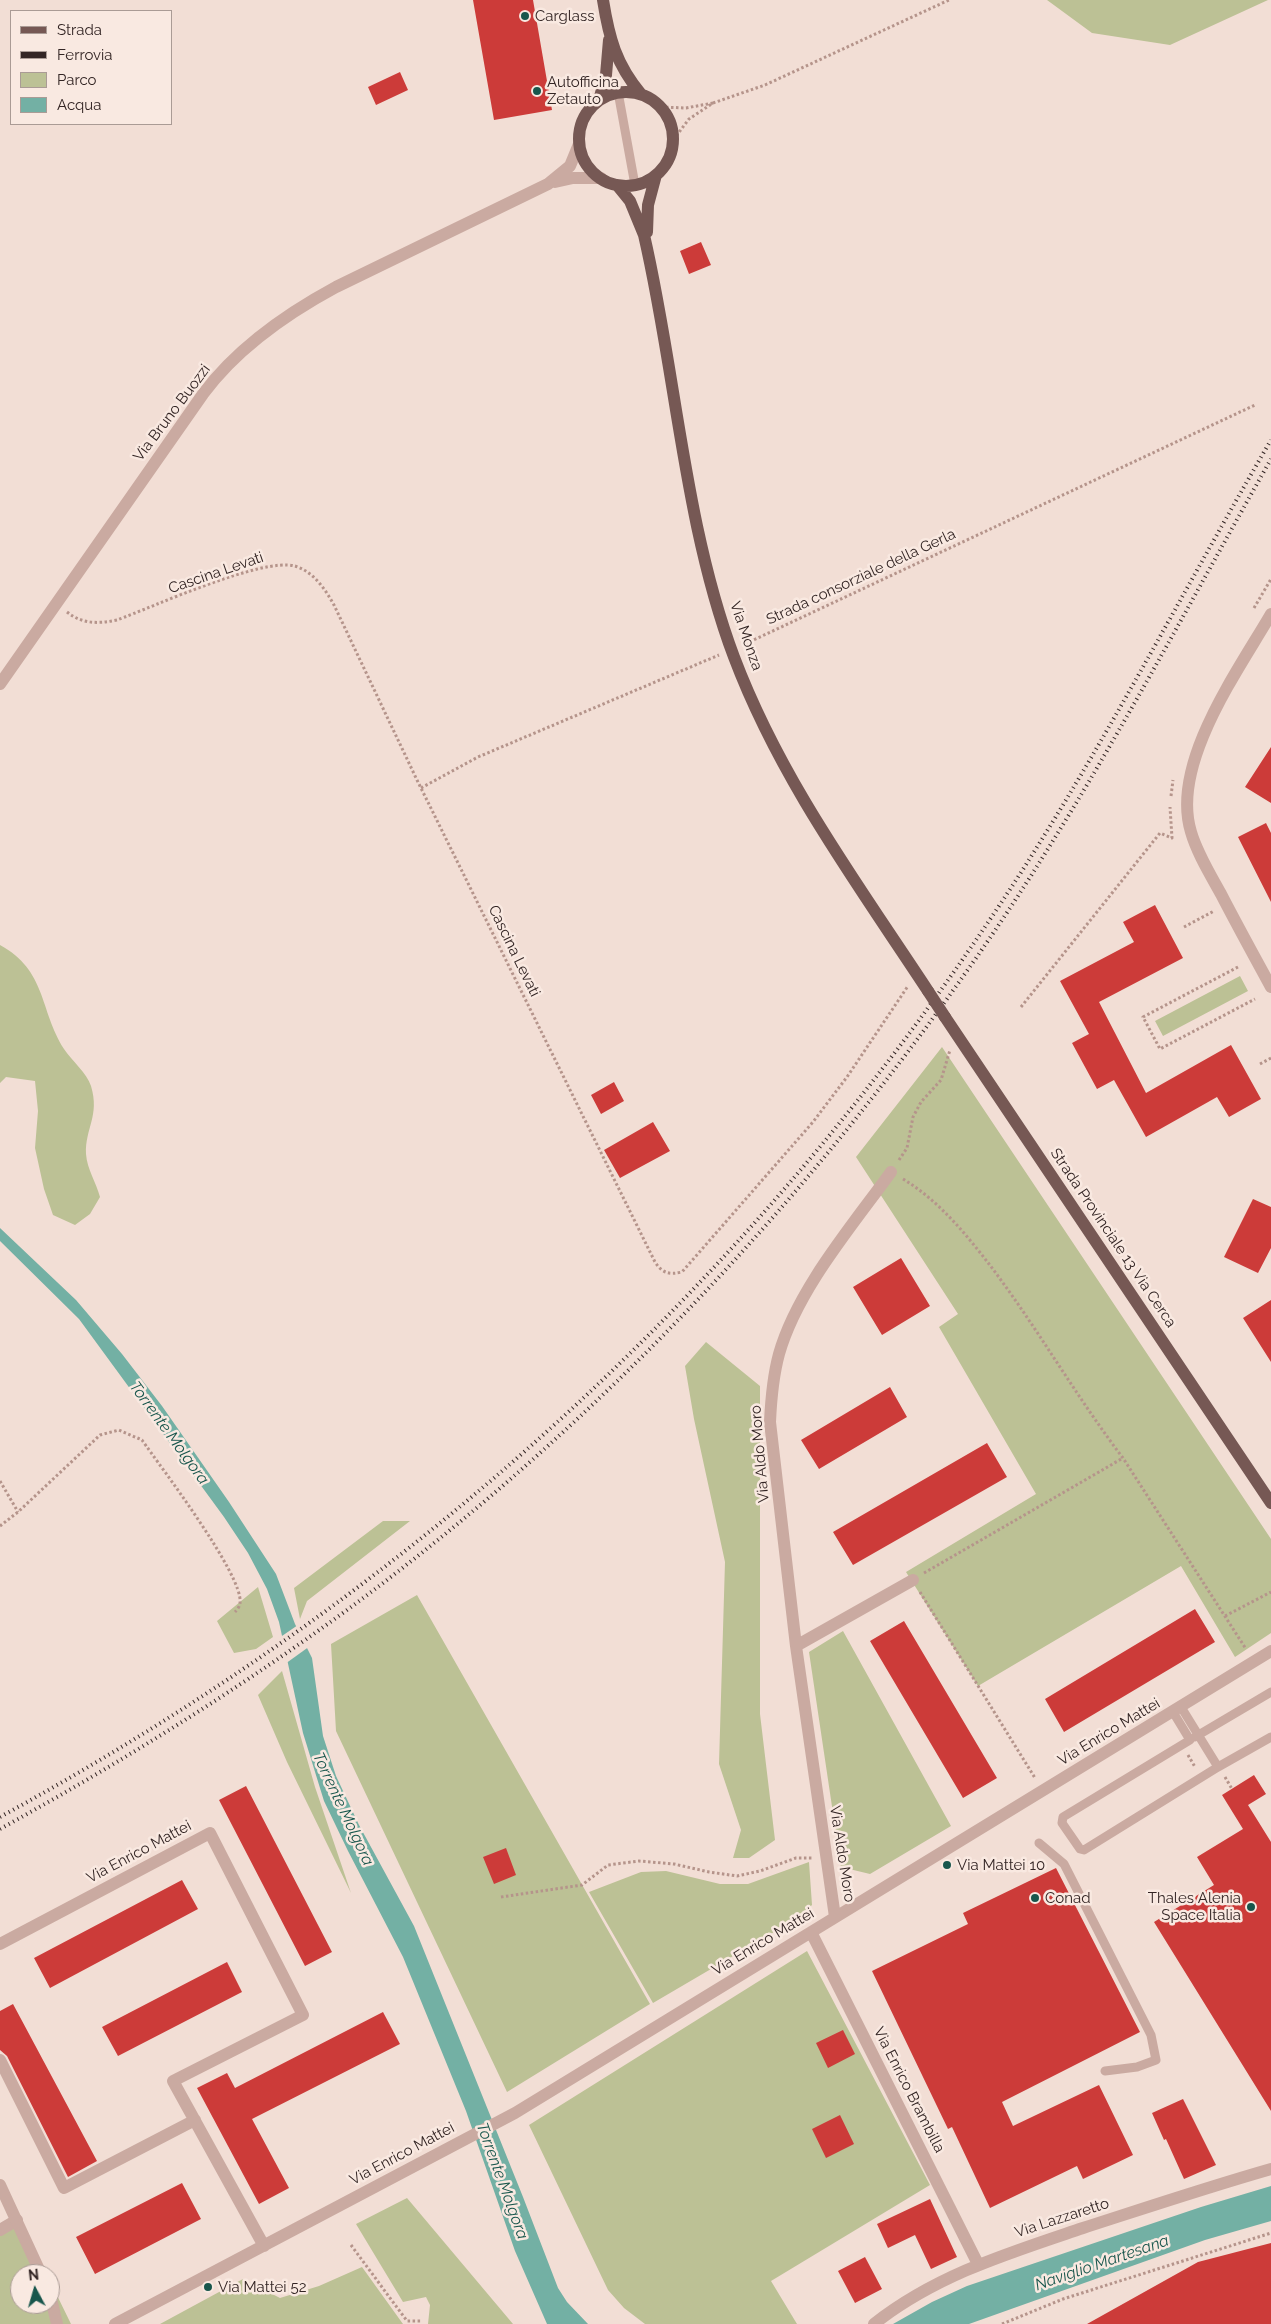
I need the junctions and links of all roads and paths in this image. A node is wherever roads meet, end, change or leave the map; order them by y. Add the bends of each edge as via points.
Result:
1 (603, 0) edge
2 (949, 0) edge
3 (609, 35) junction
4 (618, 92) junction
5 (641, 94) junction
6 (599, 100) junction
7 (713, 103) junction
8 (661, 106) junction
9 (674, 139) junction
10 (579, 144) junction
11 (656, 175) junction
12 (601, 178) junction
13 (548, 184) junction
14 (617, 185) junction
15 (635, 185) junction
16 (647, 247) junction
17 (1255, 406) dead end
18 (57, 605) junction
19 (1271, 614) edge
20 (732, 650) junction
21 (0, 684) edge
22 (421, 788) junction
23 (1172, 838) dead end
24 (1209, 914) dead end
25 (1184, 927) dead end
26 (1238, 966) dead end
27 (908, 986) dead end
28 (1271, 987) edge
29 (928, 991) joint
30 (1255, 999) dead end
31 (1021, 1007) dead end
32 (950, 1048) dead end
33 (1271, 1058) edge
34 (1260, 1064) dead end
35 (891, 1172) junction
36 (1123, 1458) junction
37 (0, 1481) edge
38 (1271, 1503) edge
39 (18, 1512) junction
40 (0, 1526) edge
41 (913, 1580) junction
42 (1271, 1592) edge
43 (235, 1612) dead end
44 (1225, 1616) junction
45 (796, 1646) junction
46 (1271, 1651) edge
47 (1254, 1662) junction
48 (1271, 1692) edge
49 (1177, 1709) junction
50 (1194, 1737) junction
51 (1271, 1737) edge
52 (1218, 1767) junction
53 (1043, 1791) junction
54 (1039, 1843) dead end
55 (826, 1868) junction
56 (501, 1897) dead end
57 (835, 1917) junction
58 (811, 1932) junction
59 (0, 1944) edge
60 (0, 2060) edge
61 (1105, 2071) dead end
62 (195, 2120) junction
63 (1271, 2169) edge
64 (0, 2185) edge
65 (16, 2220) junction
66 (0, 2230) edge
67 (1271, 2233) edge
68 (351, 2245) dead end
69 (264, 2246) junction
70 (36, 2264) edge
71 (978, 2264) junction
72 (421, 2321) dead end
73 (115, 2324) edge
74 (874, 2324) edge
75 (1002, 2324) edge

1 - 3 main road
2 - 7 path via 765,85
3 - 5 main road via 620,65
3 - 6 main road via 606,75
4 - 5 main road
4 - 6 main road
4 - 15 lane
5 - 8 main road
6 - 10 main road via 584,117
7 - 8 path via 686,108
7 - 9 path via 689,119
8 - 9 main road via 670,122
9 - 11 main road, Via Monza via 668,162
10 - 12 main road, Via Monza via 588,166
10 - 13 street, Via Bruno Buozzi via 570,166
11 - 15 main road, Via Monza
11 - 16 main road, Via Monza via 647,210
12 - 13 street, Via Bruno Buozzi via 573,178
12 - 14 main road, Via Monza
13 - 18 street, Via Bruno Buozzi via 303,304 256,340 220,373 203,394
14 - 15 main road, Via Monza
14 - 16 main road, Via Monza via 636,212
16 - 20 main road, Via Monza via 703,546
17 - 20 path, Strada consorziale della Gerla
18 - 21 street, Via Bruno Buozzi
18 - 22 path, Cascina Levati via 80,621 97,624 117,620 256,569 283,565 300,568 318,581 334,605
19 - 28 street via 1200,742 1190,776 1188,799 1191,833
20 - 22 path, Strada consorziale della Gerla via 478,757
20 - 29 main road, Via Monza via 759,717 791,780
22 - 27 path, Cascina Levati via 655,1262 667,1274 682,1272 813,1122
23 - 31 path via 1160,832
24 - 25 path
26 - 30 path via 1143,1016 1160,1049
29 - 38 main road, Strada Provinciale 13 Via Cerca, bridge
32 - 35 path via 941,1080 912,1116 907,1148
33 - 34 path
35 - 36 path via 909,1182 959,1226 1021,1306
35 - 45 street, Via Aldo Moro via 801,1302 791,1320 777,1363 770,1422
36 - 41 path
36 - 44 path
37 - 39 path
39 - 40 path
39 - 43 path via 93,1440 109,1431 128,1432 142,1440 226,1562 239,1592 240,1603
41 - 45 street
41 - 53 path
42 - 44 path
44 - 47 path
45 - 55 street, Via Aldo Moro
46 - 47 street, Via Enrico Mattei
47 - 49 street, Via Enrico Mattei
48 - 50 lane
49 - 50 lane
49 - 53 street, Via Enrico Mattei
50 - 52 lane
50 - 52 lane via 1063,1817 1062,1823 1080,1849 1084,1850
51 - 52 lane
53 - 57 street, Via Enrico Mattei
54 - 61 lane via 1064,1864 1151,2035 1156,2060 1137,2067
55 - 56 path via 811,1857 796,1858 737,1876 639,1861 608,1865 582,1885
55 - 57 street, Via Aldo Moro
57 - 58 street, Via Enrico Mattei
58 - 69 street, Via Enrico Mattei via 515,2113
58 - 71 street, Via Enrico Brambilla
59 - 62 street, Via Enrico Mattei via 210,1833 303,2015 173,2081
60 - 62 street via 64,2188
62 - 69 street, Via Enrico Mattei
63 - 71 street, Via Lazzaretto
64 - 65 street
65 - 66 street
65 - 70 street
67 - 75 path via 1063,2299
68 - 72 path via 407,2321
69 - 73 street, Via Enrico Mattei
71 - 74 street, Via Lazzaretto via 908,2299

